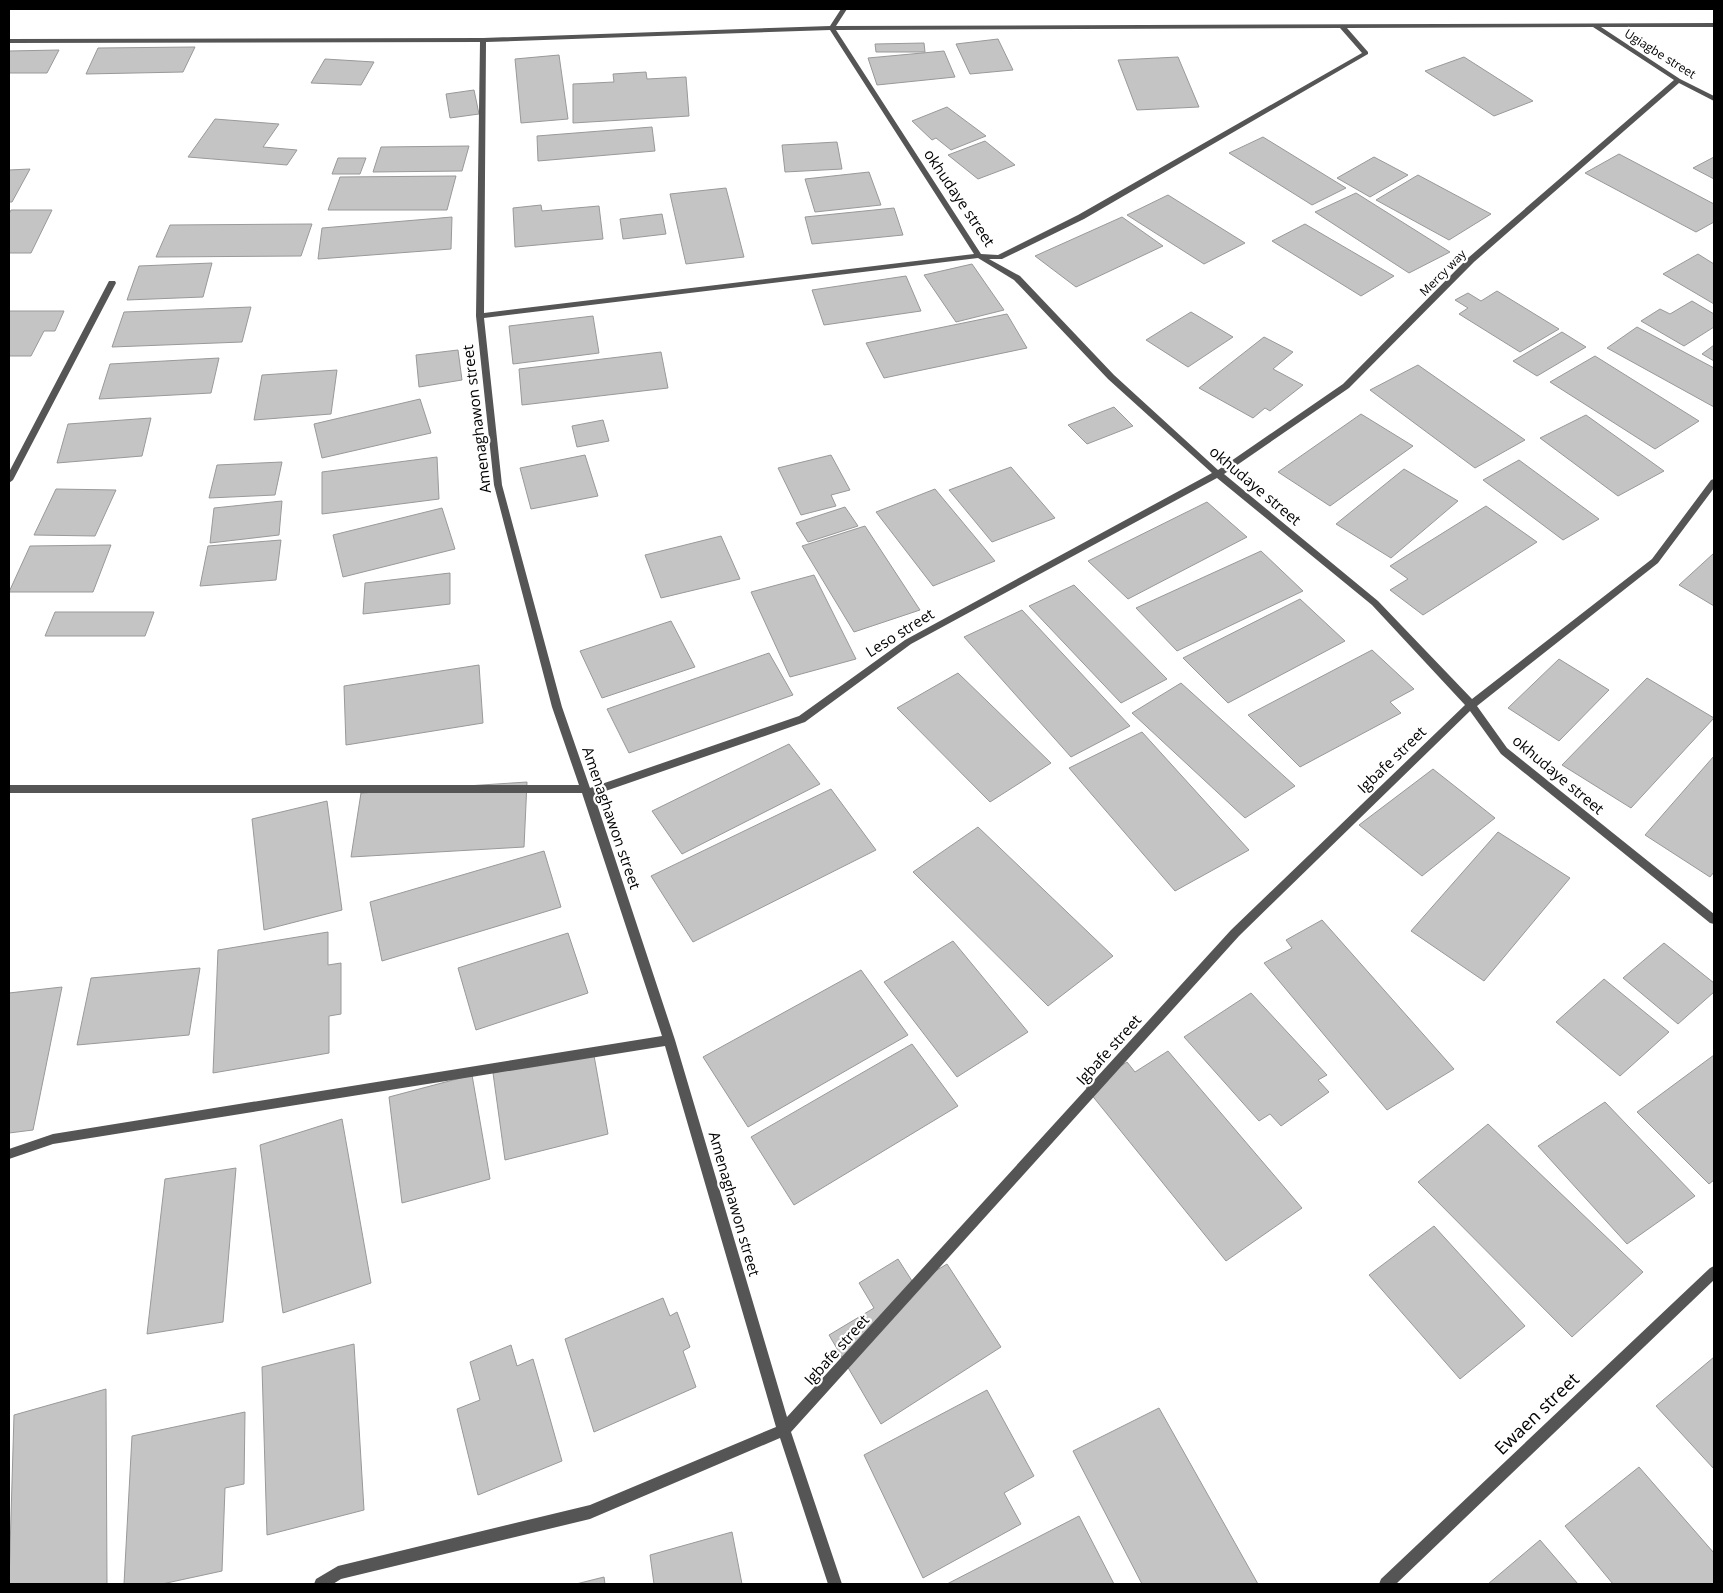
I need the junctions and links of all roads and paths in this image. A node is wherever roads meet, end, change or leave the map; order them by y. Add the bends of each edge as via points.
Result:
1 (844, 9) edge
2 (1594, 25) junction
3 (1714, 25) edge
4 (1342, 27) junction
5 (832, 28) junction
6 (483, 40) junction
7 (9, 41) edge
8 (1678, 80) junction
9 (1714, 99) edge
10 (978, 256) junction
11 (112, 282) dead end
12 (480, 316) junction
13 (1218, 474) junction
14 (9, 480) edge
15 (1714, 482) edge
16 (1471, 705) junction
17 (9, 789) edge
18 (587, 791) junction
19 (1714, 920) edge
20 (670, 1040) junction
21 (9, 1154) edge
22 (1714, 1272) edge
23 (784, 1430) junction
24 (321, 1584) edge
25 (835, 1584) edge
26 (1386, 1584) edge

1 - 5 street
2 - 3 street
2 - 4 street
2 - 8 street, Ugiagbe street
4 - 5 street
4 - 10 street via 1366,53 1081,217 999,257
5 - 6 street
5 - 10 street, okhudaye street
6 - 7 street
6 - 12 street, Amenaghawon street
8 - 9 street, Ugiagbe street
8 - 13 street, Mercy way via 1471,260 1346,386
10 - 12 street
10 - 13 street, okhudaye street via 1017,278 1111,377
11 - 14 street
12 - 18 street, Amenaghawon street via 498,485 557,707
13 - 16 street, okhudaye street via 1375,603
13 - 18 street, Leso street via 908,642 802,719
15 - 16 street, Igbafe street via 1655,561
16 - 19 street, okhudaye street via 1504,751
16 - 23 street, Igbafe street via 1235,932
17 - 18 street, Leso street
18 - 20 street, Amenaghawon street
20 - 21 street via 53,1139
20 - 23 street, Amenaghawon street
22 - 26 street, Ewaen street
23 - 24 street via 590,1512 338,1573
23 - 25 street, Amenaghawon street

